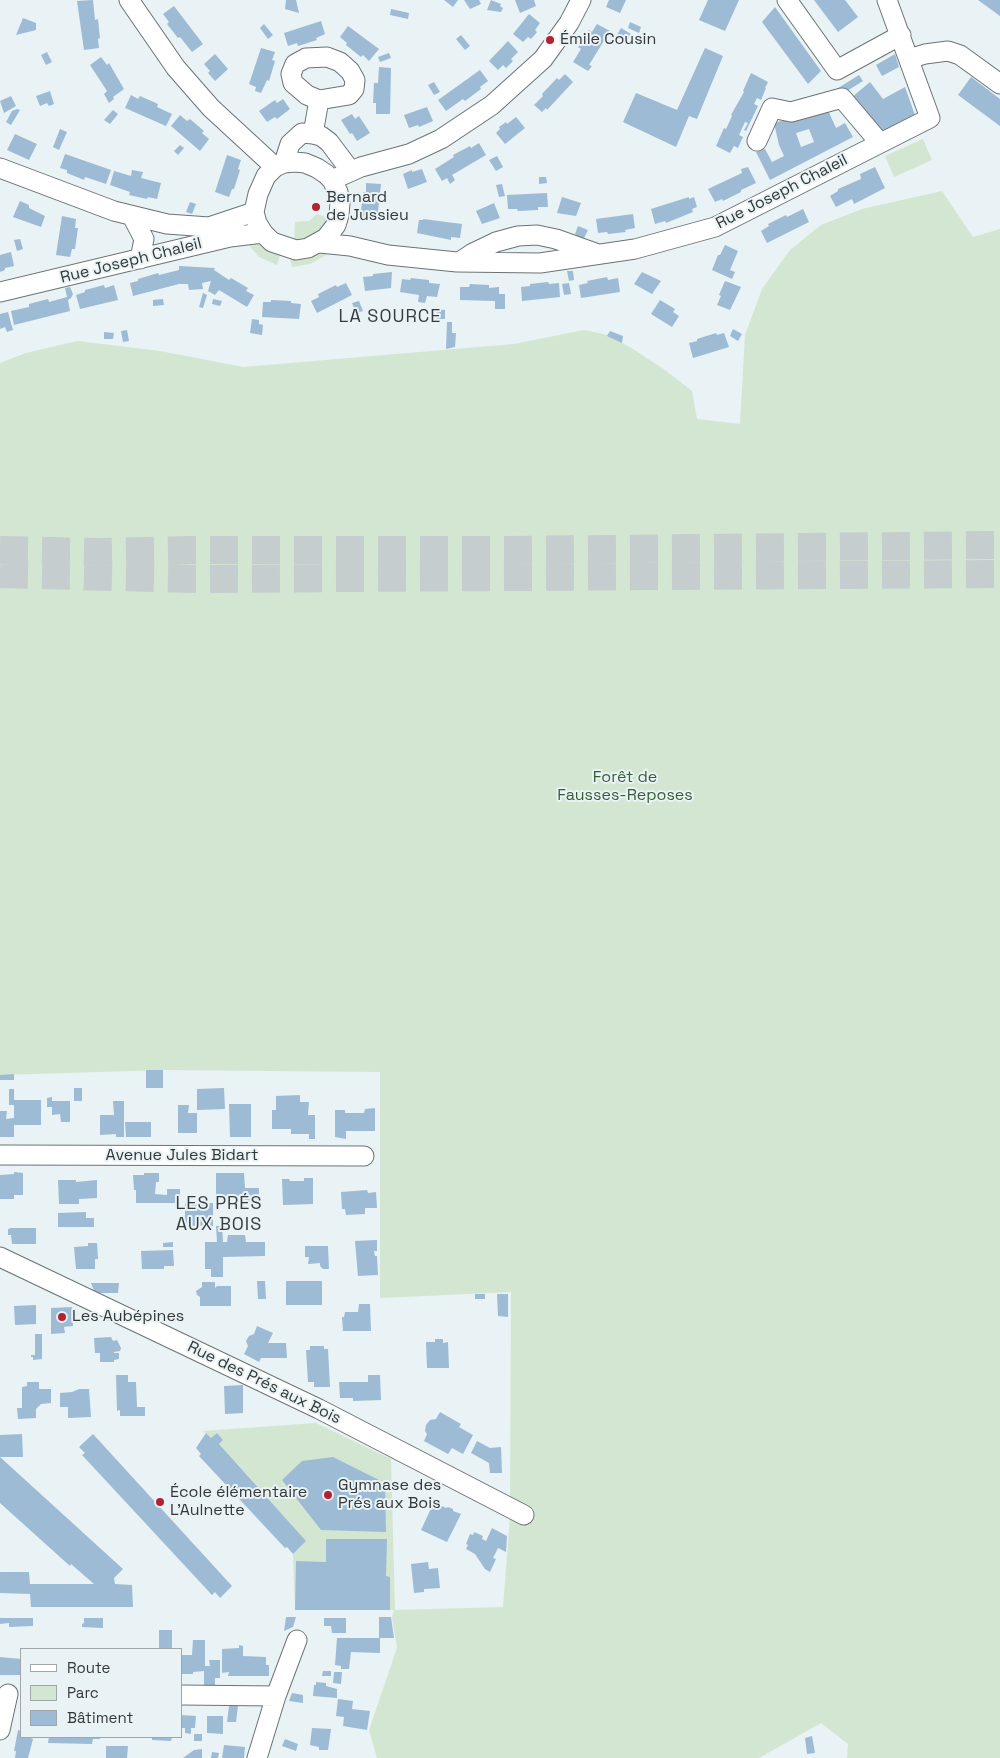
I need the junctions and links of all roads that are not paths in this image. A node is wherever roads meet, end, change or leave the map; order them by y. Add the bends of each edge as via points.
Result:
1 (129, 0) edge
2 (581, 0) edge
3 (787, 0) edge
4 (887, 0) edge
5 (901, 35) junction
6 (909, 59) junction
7 (1000, 84) edge
8 (319, 100) dead end
9 (313, 134) junction
10 (756, 141) dead end
11 (880, 143) junction
12 (280, 165) junction
13 (0, 168) edge
14 (350, 170) junction
15 (332, 180) junction
16 (254, 212) junction
17 (132, 216) junction
18 (336, 225) junction
19 (263, 233) junction
20 (320, 243) junction
21 (350, 246) junction
22 (598, 254) junction
23 (140, 259) junction
24 (460, 262) junction
25 (0, 292) edge
26 (0, 1155) edge
27 (364, 1156) dead end
28 (0, 1257) edge
29 (524, 1515) dead end
30 (297, 1640) dead end
31 (10, 1694) edge
32 (182, 1695) edge
33 (276, 1696) junction
34 (0, 1730) edge
35 (257, 1758) edge

1 - 12 street via 182,75 211,108
2 - 14 street via 543,60 492,105 440,139 409,154
3 - 5 street via 837,70
4 - 5 street
5 - 6 street
6 - 7 street via 948,51 960,55
6 - 11 street, Rue Joseph Chaleil via 930,118
8 - 9 street
9 - 12 street via 302,133 290,144
9 - 14 street via 329,142
10 - 11 street via 772,108 791,112 842,98
11 - 22 street, Rue Joseph Chaleil via 715,227
12 - 15 street via 305,163
12 - 16 street via 266,176
13 - 17 street
14 - 15 street
15 - 18 street via 340,204
16 - 17 street via 209,227 168,224
16 - 19 street
17 - 23 street via 144,240
18 - 20 street
18 - 21 street
19 - 20 street via 272,242 296,250
19 - 23 street, Rue Joseph Chaleil via 230,237
20 - 21 street, Rue Joseph Chaleil
21 - 24 street, Rue Joseph Chaleil via 388,255
22 - 24 street, Rue Joseph Chaleil via 540,263
22 - 24 street, Rue Joseph Chaleil via 537,235 518,236 496,242
23 - 25 street, Rue Joseph Chaleil
26 - 27 street, Avenue Jules Bidart
28 - 29 street, Rue des Prés aux Bois via 319,1408
30 - 33 street
31 - 34 street
32 - 33 street
33 - 35 street

